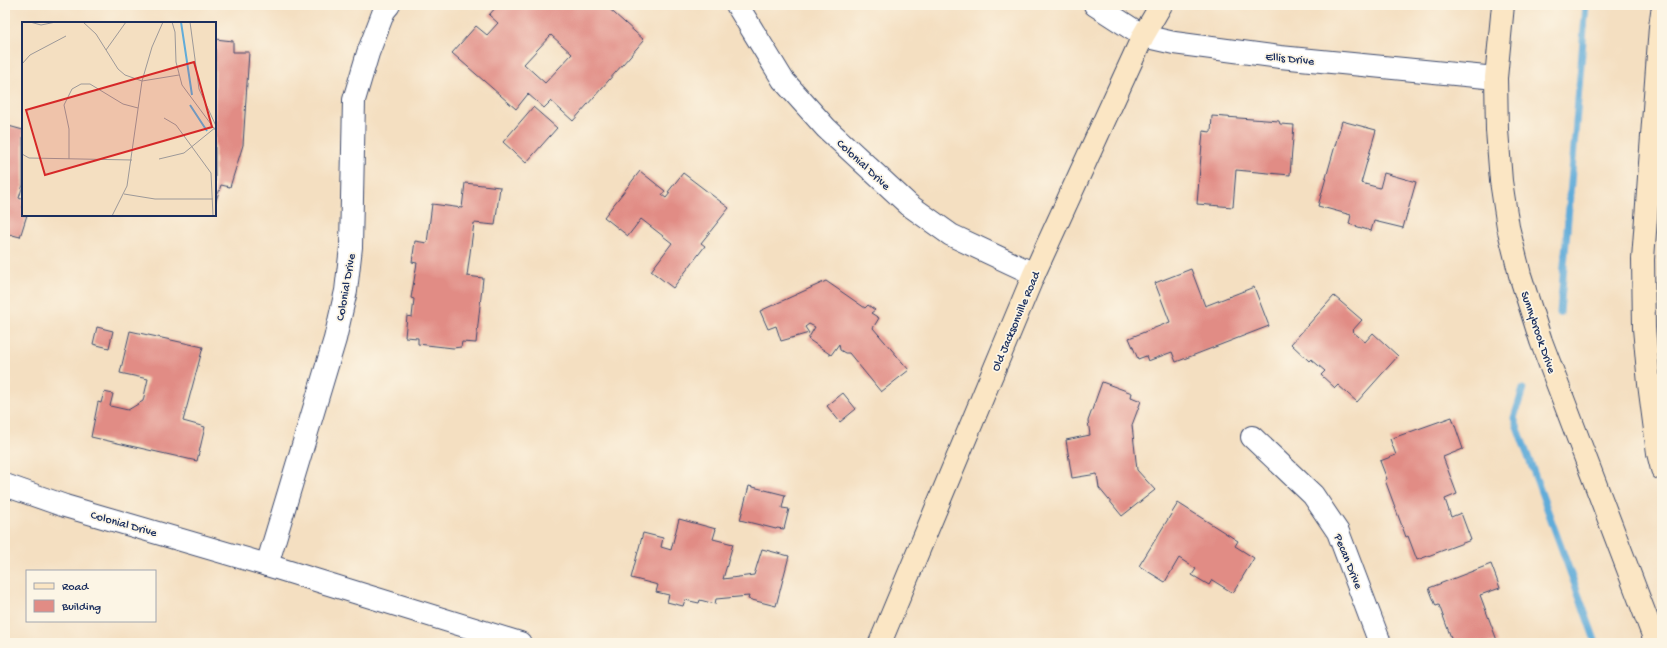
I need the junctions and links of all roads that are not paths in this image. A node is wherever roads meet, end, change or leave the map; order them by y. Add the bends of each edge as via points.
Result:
1 (389, 5) edge
2 (737, 5) edge
3 (1095, 5) edge
4 (1162, 5) edge
5 (1503, 5) edge
6 (1662, 12) edge
7 (1143, 36) junction
8 (1496, 78) junction
9 (1034, 274) junction
10 (1252, 437) dead end
11 (1662, 469) edge
12 (5, 486) edge
13 (267, 565) junction
14 (520, 643) edge
15 (880, 643) edge
16 (1380, 643) edge
17 (1656, 643) edge

1 - 13 street, Colonial Drive via 384,11 368,53 354,100 352,247 346,291 335,339
2 - 9 street, Colonial Drive via 783,80 826,128 909,205 951,235
3 - 7 street, Ellis Drive
4 - 7 main road, Old Jacksonville Road
5 - 8 main road, Sunnybrook Drive
6 - 11 main road via 1643,259 1644,328 1649,384
7 - 8 street, Ellis Drive via 1174,43 1280,57
7 - 9 main road, Old Jacksonville Road
8 - 17 main road, Sunnybrook Drive via 1501,181 1508,227 1520,275 1541,342
9 - 15 main road, Old Jacksonville Road
10 - 16 street, Pecan Drive via 1313,495 1338,532
12 - 13 street, Colonial Drive
13 - 14 street, Colonial Drive

